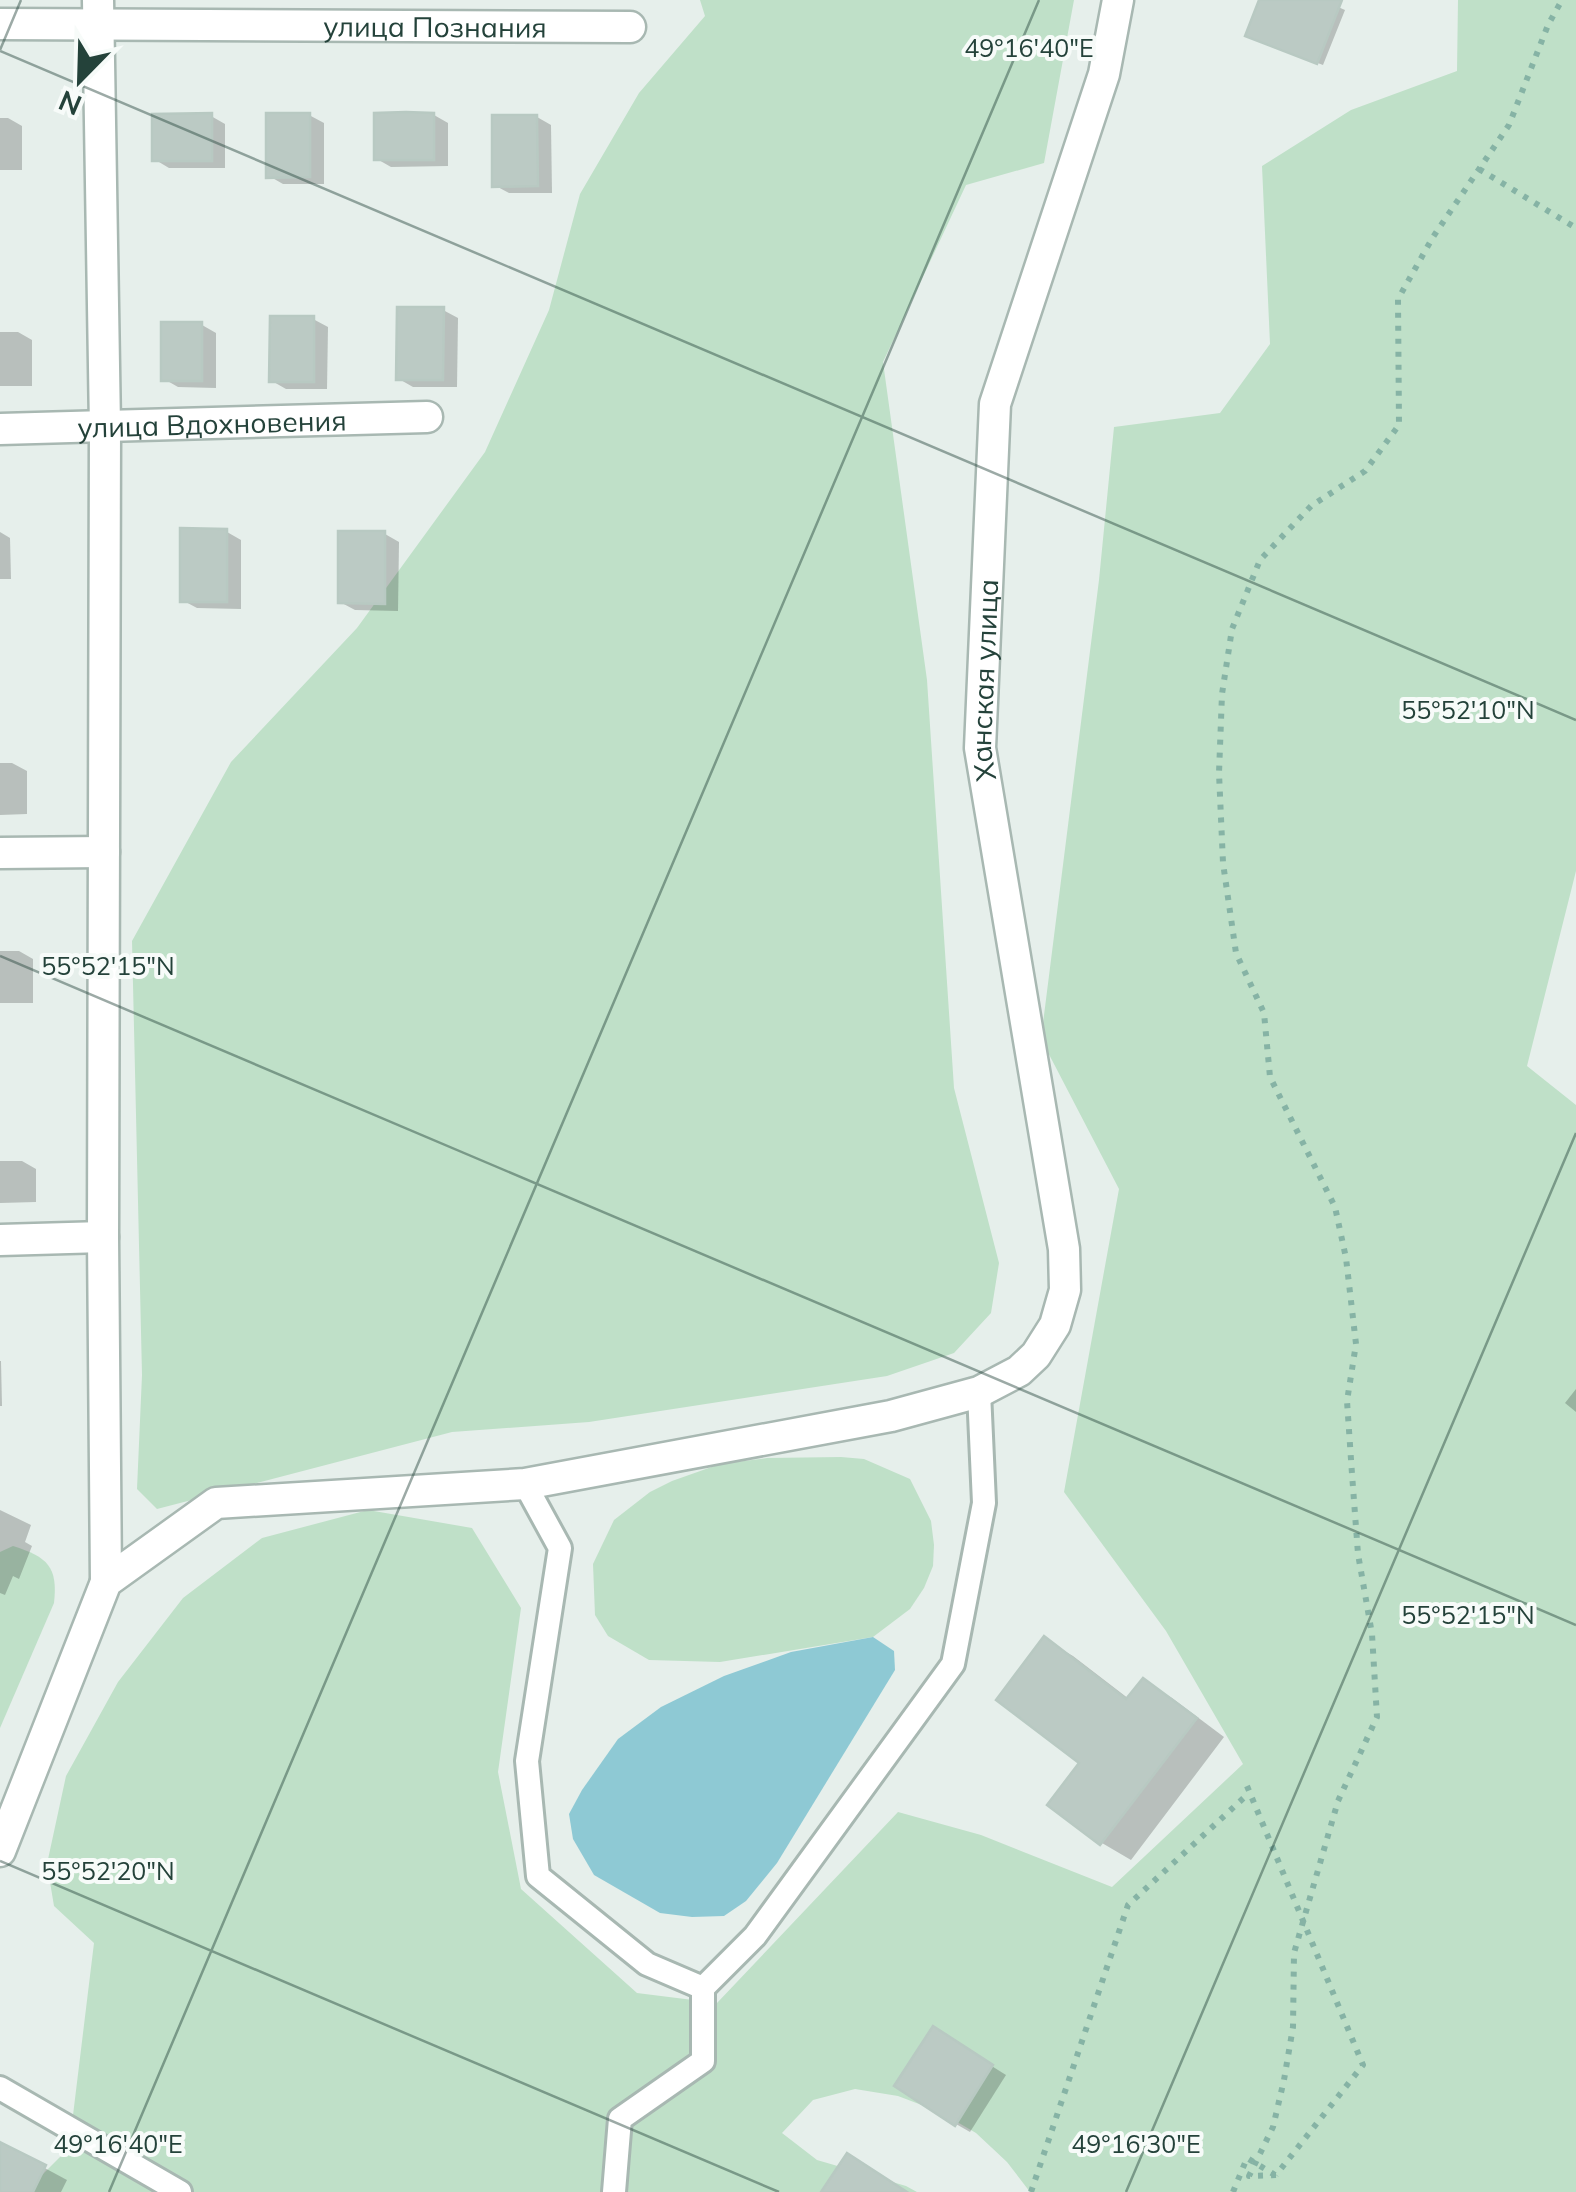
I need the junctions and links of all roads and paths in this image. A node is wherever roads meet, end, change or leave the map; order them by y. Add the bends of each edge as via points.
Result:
1 (1118, 0) edge
2 (1562, 0) edge
3 (98, 12) edge
4 (0, 24) edge
5 (630, 27) dead end
6 (1478, 170) junction
7 (1576, 228) edge
8 (427, 417) dead end
9 (105, 427) junction
10 (0, 429) edge
11 (104, 852) junction
12 (0, 854) edge
13 (102, 1238) junction
14 (0, 1240) edge
15 (978, 1392) junction
16 (525, 1484) junction
17 (106, 1582) junction
18 (0, 1851) edge
19 (702, 1988) junction
20 (0, 2088) edge
21 (1276, 2175) junction
22 (180, 2192) edge
23 (614, 2192) edge
24 (1030, 2192) edge
25 (1233, 2192) edge

1 - 15 street, Ханская улица via 1104,74 995,404 980,748 1064,1249 1065,1290 1055,1325 1036,1354
2 - 6 path via 1508,126
3 - 4 street, улица Познания
3 - 5 street, улица Познания
3 - 9 street
6 - 7 path
6 - 21 path via 1398,300 1399,425 1366,471 1311,506 1260,560 1232,629 1222,694 1223,863 1236,953 1264,1013 1270,1077 1335,1206 1346,1258 1356,1344 1347,1401 1377,1717 1338,1801 1294,1953 1284,2080 1273,2127 1250,2176
8 - 9 street, улица Вдохновения
9 - 10 street, улица Вдохновения
9 - 11 street
11 - 12 street
11 - 13 street
13 - 14 street
13 - 17 street
15 - 16 street, Ханская улица via 891,1416
15 - 19 lane via 984,1503 953,1664 754,1936
16 - 17 street, Ханская улица via 216,1503
16 - 19 lane via 560,1548 528,1761 538,1876 647,1964
17 - 18 street
19 - 23 lane via 703,2061 620,2118
20 - 22 lane
21 - 24 path via 1363,2065 1248,1789 1128,1905
21 - 25 path via 1246,2158

